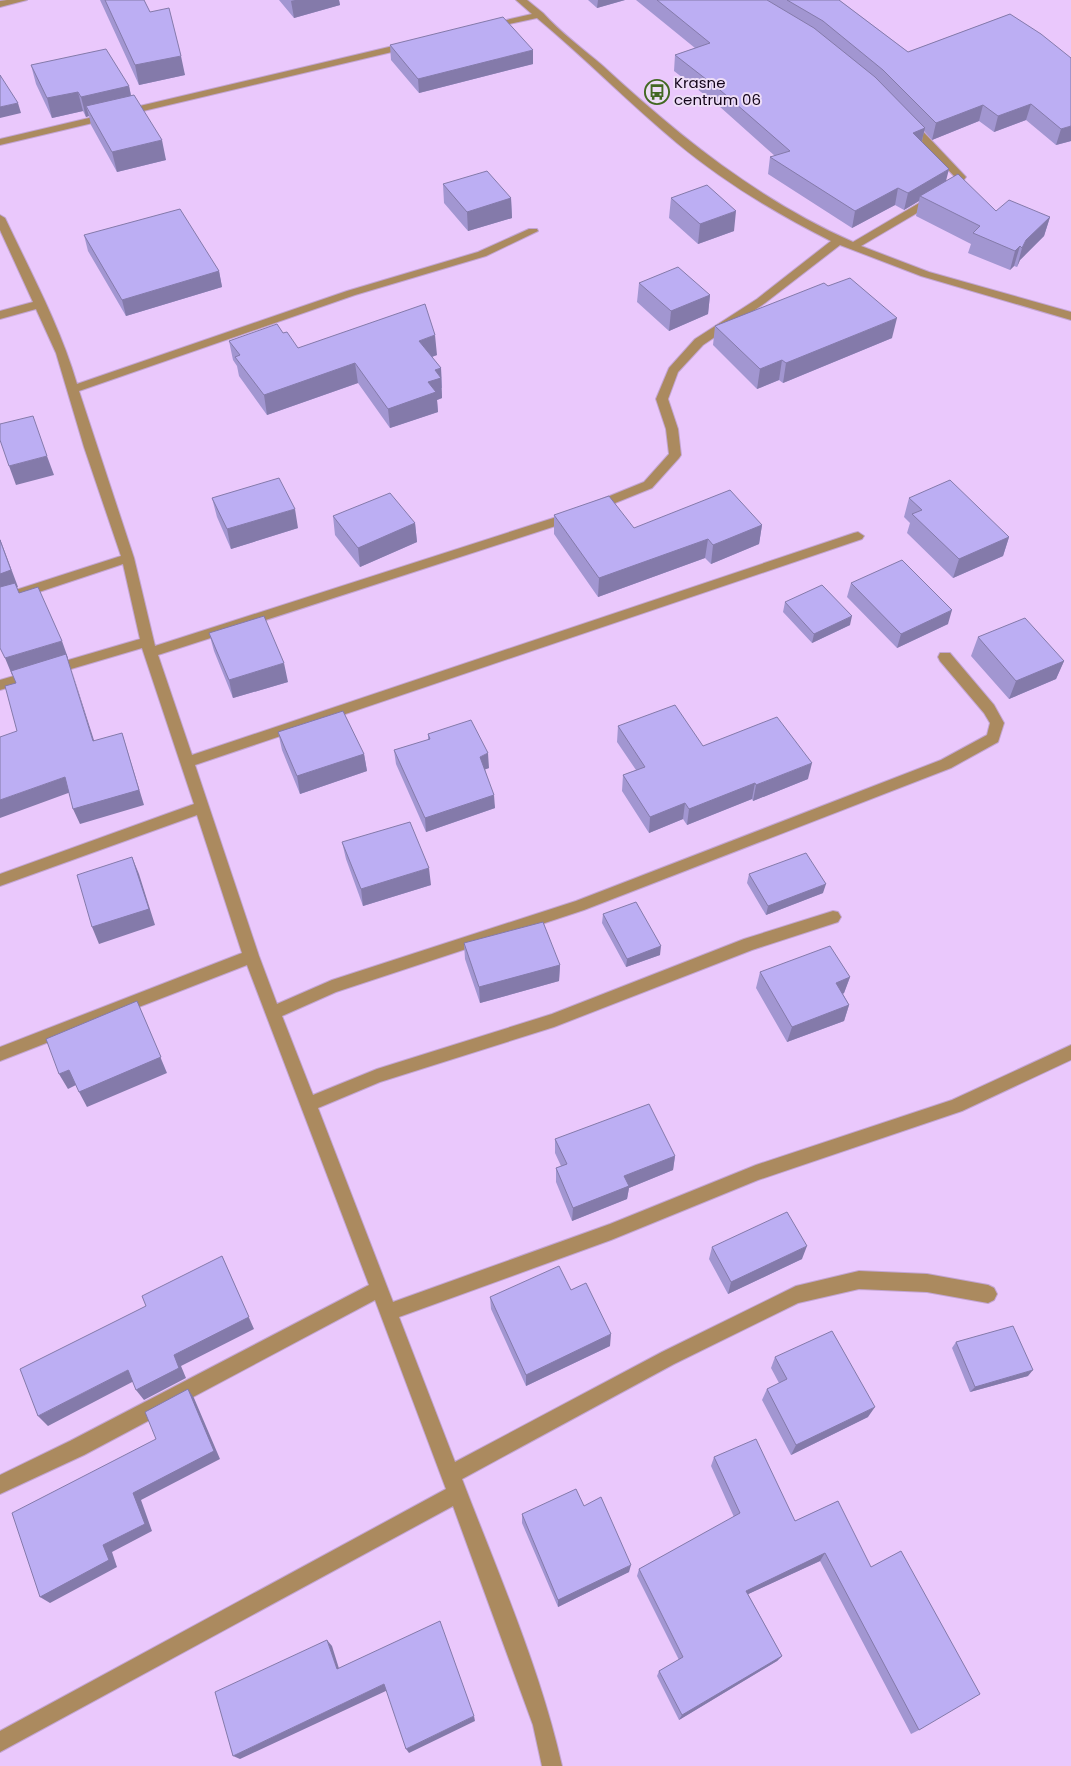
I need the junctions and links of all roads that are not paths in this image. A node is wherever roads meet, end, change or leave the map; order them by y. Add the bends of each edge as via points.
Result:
1 (22, 0) edge
2 (521, 0) edge
3 (0, 4) edge
4 (540, 15) junction
5 (482, 28) edge
6 (424, 42) edge
7 (903, 117) edge
8 (0, 142) edge
9 (0, 218) edge
10 (533, 231) dead end
11 (840, 239) junction
12 (854, 246) junction
13 (40, 304) junction
14 (0, 315) edge
15 (1071, 316) edge
16 (72, 389) junction
17 (858, 536) dead end
18 (128, 558) junction
19 (0, 600) edge
20 (149, 647) junction
21 (945, 657) dead end
22 (0, 685) edge
23 (188, 762) junction
24 (203, 807) junction
25 (0, 880) edge
26 (833, 916) dead end
27 (251, 956) junction
28 (272, 1013) junction
29 (1071, 1052) edge
30 (0, 1054) edge
31 (307, 1105) junction
32 (378, 1289) junction
33 (988, 1294) dead end
34 (387, 1313) junction
35 (450, 1474) junction
36 (0, 1485) edge
37 (456, 1494) junction
38 (0, 1742) edge
39 (552, 1766) edge

1 - 3 street
2 - 4 street
4 - 5 street
4 - 11 street via 650,113 738,183
6 - 8 street
7 - 12 street via 960,178 952,188
9 - 13 street
10 - 16 street via 482,254 351,293
11 - 12 street
11 - 20 street via 761,301 698,342 673,371 662,399 672,429 675,455 648,485 565,520
12 - 15 street via 904,267
13 - 14 street
13 - 16 street via 62,353
16 - 18 street
17 - 23 street
18 - 19 street
18 - 20 street
20 - 22 street
20 - 23 street
21 - 28 street via 990,709 997,723 993,738 946,764 579,906 332,987
23 - 24 street
24 - 25 street
24 - 27 street
26 - 31 street via 749,944 554,1020 377,1076
27 - 28 street
27 - 30 street
28 - 31 street
29 - 34 street via 956,1106 756,1174 611,1232
31 - 32 street
32 - 34 street
32 - 36 street via 78,1448
33 - 35 street via 927,1284 859,1280 796,1295 668,1358
34 - 35 street
35 - 37 street
37 - 38 street
37 - 39 street via 498,1598 543,1725

